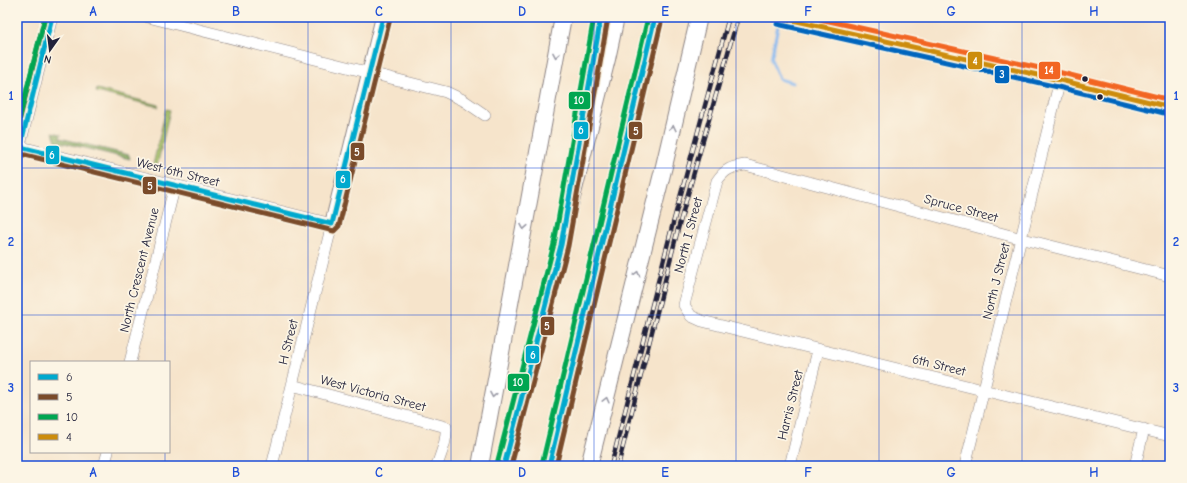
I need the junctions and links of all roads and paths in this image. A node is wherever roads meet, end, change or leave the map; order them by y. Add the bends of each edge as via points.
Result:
1 (52, 17) edge
2 (148, 17) edge
3 (383, 17) edge
4 (563, 17) edge
5 (601, 17) edge
6 (616, 17) edge
7 (655, 17) edge
8 (699, 17) edge
9 (779, 17) edge
10 (369, 73) junction
11 (1060, 80) junction
12 (1170, 107) edge
13 (485, 115) dead end
14 (18, 150) edge
15 (745, 165) joint
16 (174, 185) junction
17 (332, 224) junction
18 (1021, 238) junction
19 (561, 245) junction
20 (1170, 276) edge
21 (702, 321) joint
22 (818, 350) junction
23 (130, 361) edge
24 (292, 385) junction
25 (984, 390) junction
26 (1144, 429) junction
27 (1170, 436) edge
28 (108, 453) edge
29 (104, 466) edge
30 (272, 466) edge
31 (437, 466) edge
32 (480, 466) edge
33 (504, 466) edge
34 (549, 466) edge
35 (589, 466) edge
36 (790, 466) edge
37 (965, 466) edge
38 (1135, 466) edge

1 - 14 street
2 - 10 street
3 - 10 main road
4 -> 32 highway
5 - 19 highway
6 - 19 highway
7 - 34 highway
35 -> 8 highway
9 - 11 main road
10 - 13 street via 446,92
10 - 17 main road
11 - 12 main road
11 - 18 street, North J Street
14 - 16 street, West 6th Street
15 - 18 street, Spruce Street
15 - 21 street, North I Street via 731,167 724,171 717,181 684,305 691,316
16 - 17 street, West 6th Street
16 - 23 street, North Crescent Avenue
17 - 24 street, H Street
18 - 20 street, Spruce Street
18 - 25 street, North J Street
19 - 33 highway
21 - 22 street, 6th Street
22 - 25 street, 6th Street
22 - 36 street, Harris Street
24 - 30 street, H Street
24 - 31 street, West Victoria Street via 446,427 445,447
25 - 26 street, 6th Street
25 - 37 street, North J Street
26 - 27 street, 6th Street
26 - 38 street
28 - 29 street

